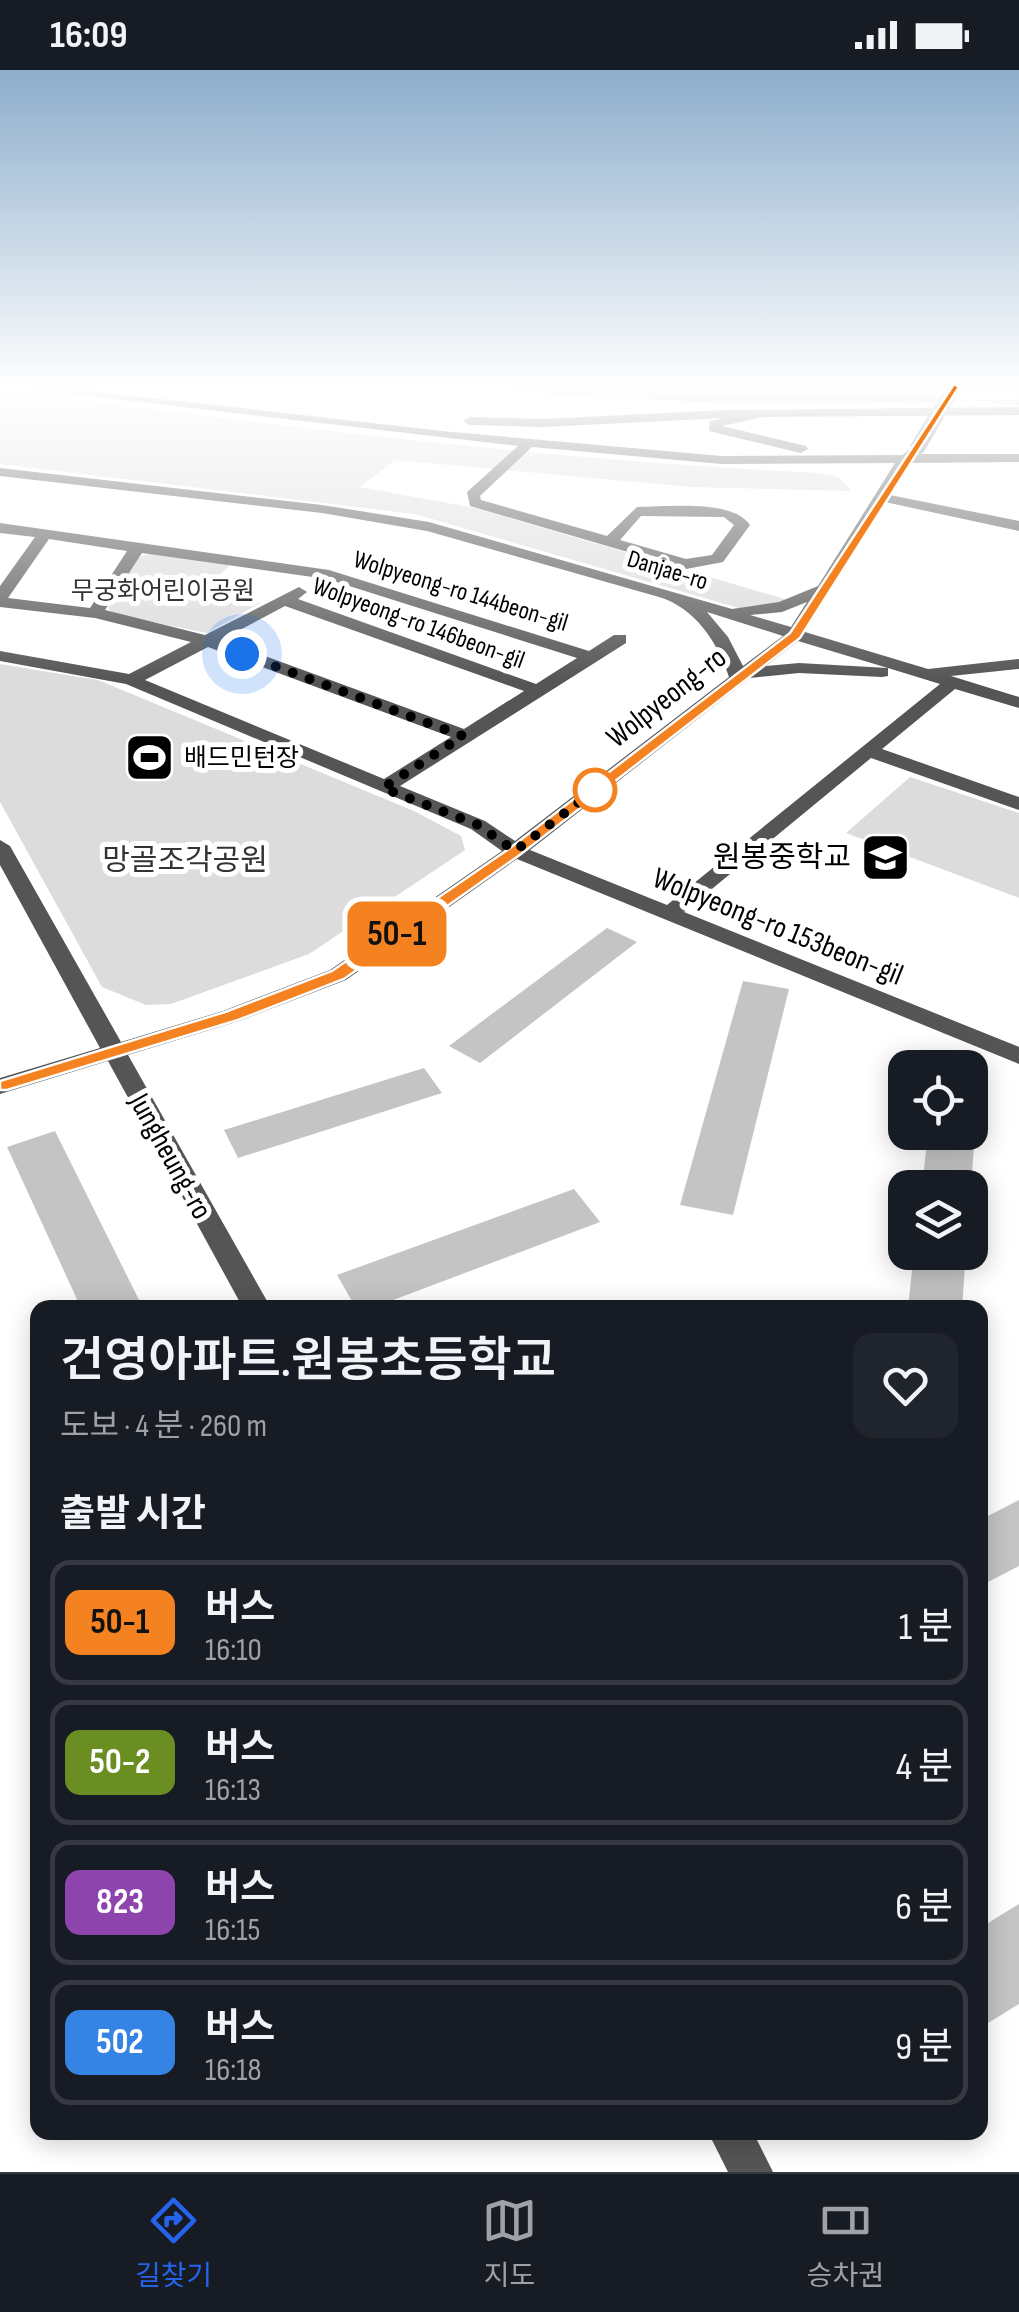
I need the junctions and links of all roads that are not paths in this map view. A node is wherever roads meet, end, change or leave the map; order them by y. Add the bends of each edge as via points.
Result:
1 (110, 485) edge
2 (483, 485) edge
3 (888, 485) edge
4 (881, 497) junction
5 (1019, 526) edge
6 (0, 528) edge
7 (44, 535) junction
8 (610, 542) junction
9 (138, 548) junction
10 (329, 575) junction
11 (824, 588) junction
12 (680, 599) junction
13 (0, 600) edge
14 (285, 600) junction
15 (712, 609) junction
16 (95, 613) junction
17 (795, 635) junction
18 (620, 639) dead end
19 (206, 640) junction
20 (0, 656) edge
21 (590, 657) junction
22 (1019, 664) edge
23 (743, 676) junction
24 (937, 678) junction
25 (131, 680) junction
26 (536, 690) junction
27 (1019, 703) edge
28 (463, 736) junction
29 (866, 750) junction
30 (383, 788) junction
31 (1019, 804) edge
32 (0, 846) edge
33 (515, 851) junction
34 (669, 914) junction
35 (112, 1050) junction
36 (1019, 1056) edge
37 (0, 1086) edge
38 (252, 1300) edge
39 (733, 2140) edge
40 (752, 2172) edge

1 - 12 street, Danjae-ro via 386,518
2 - 8 street via 472,495 475,503
3 - 4 street, Wolpyeong-ro
4 - 5 street
4 - 11 street, Wolpyeong-ro
6 - 7 street, Wolpyeong-ro 144beon-gil
7 - 9 street, Wolpyeong-ro 144beon-gil
7 - 13 street
8 - 8 street via 702,563 716,559 742,525 726,513 638,511
9 - 10 street, Wolpyeong-ro 144beon-gil
9 - 16 street
10 - 14 street
10 - 21 street, Wolpyeong-ro 144beon-gil
11 - 15 street via 782,607
11 - 17 street, Wolpyeong-ro
12 - 15 street, Danjae-ro
12 - 23 street via 706,618
13 - 16 street
14 - 19 street
14 - 26 street, Wolpyeong-ro 146beon-gil
15 - 17 street, Danjae-ro
16 - 19 street
17 - 23 street, Wolpyeong-ro
17 - 24 street, Danjae-ro
18 - 21 street
19 - 25 street
19 - 28 street
20 - 25 street, Wolpyeong-ro 153beon-gil
21 - 26 street
22 - 24 street
23 - 24 street via 816,668
23 - 33 street, Wolpyeong-ro
24 - 27 street, Danjae-ro
24 - 29 street
25 - 30 street, Wolpyeong-ro 153beon-gil
26 - 28 street
28 - 30 street
29 - 31 street
29 - 34 street
30 - 33 street, Wolpyeong-ro 153beon-gil via 478,825
32 - 35 street, Jungheung-ro
33 - 34 street, Wolpyeong-ro 153beon-gil
33 - 35 street, Wolpyeong-ro via 338,975 231,1016
34 - 36 street, Wolpyeong-ro 153beon-gil
35 - 37 street, Wolpyeong-ro
35 - 38 street, Jungheung-ro
39 - 40 street

